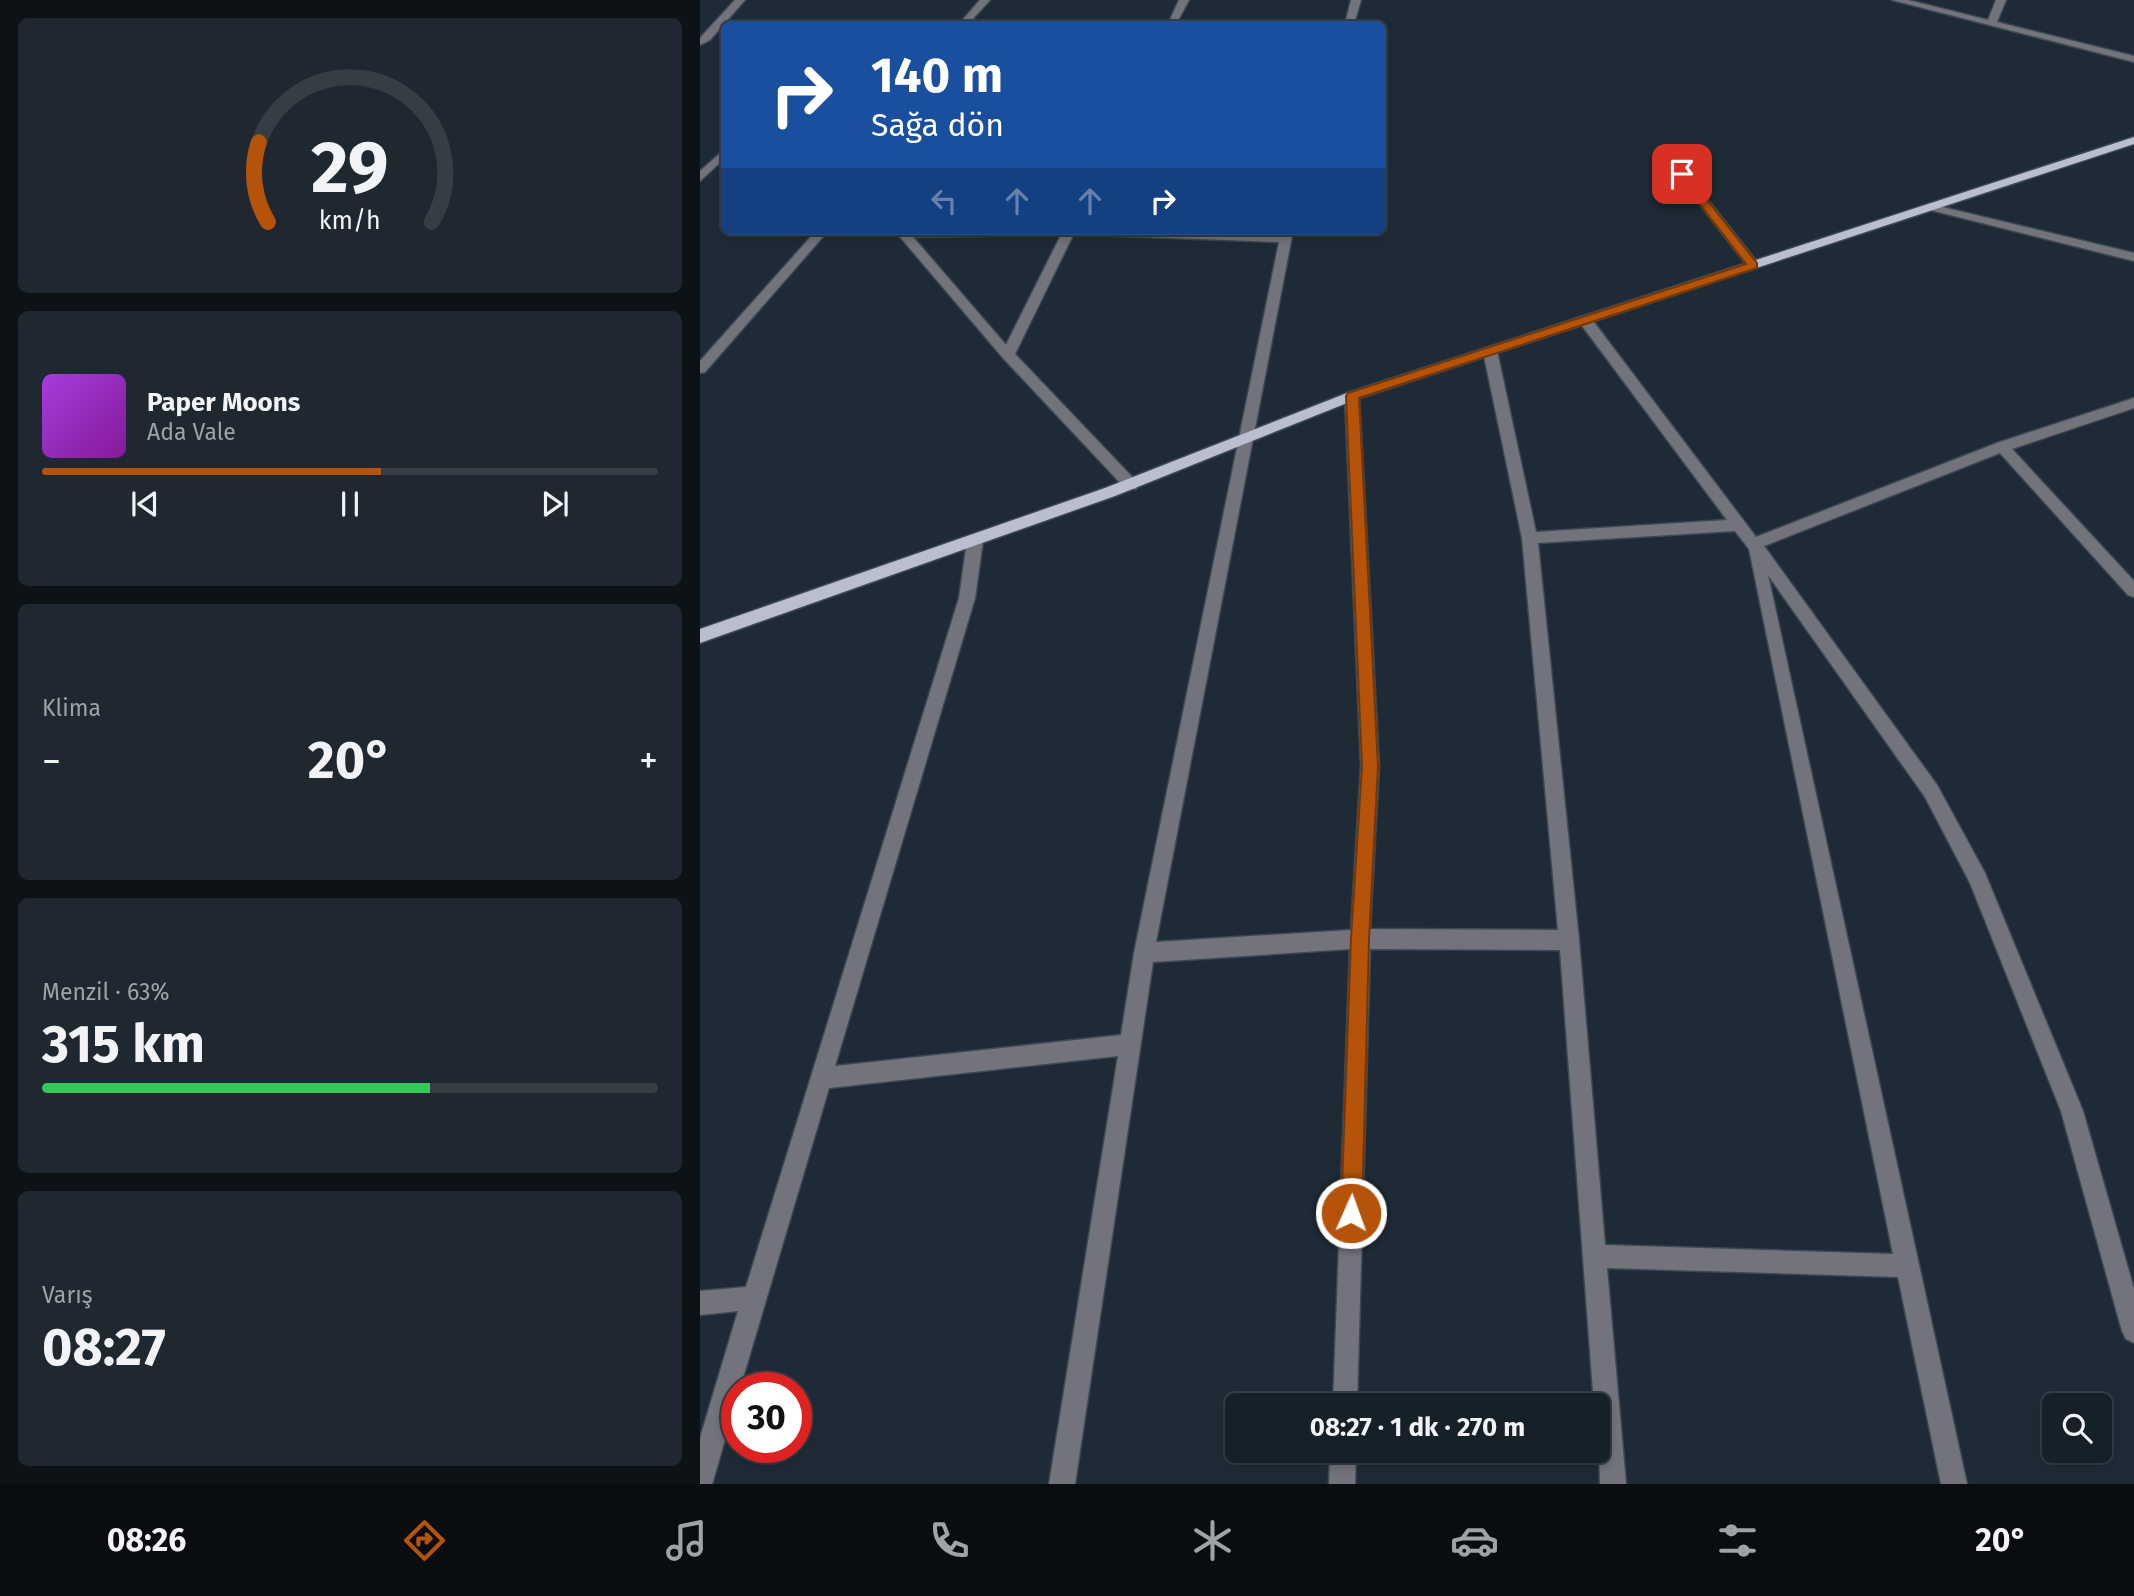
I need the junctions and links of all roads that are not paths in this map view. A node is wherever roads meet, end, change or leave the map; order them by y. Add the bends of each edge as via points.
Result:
1 (740, 0) edge
2 (985, 0) edge
3 (1184, 0) edge
4 (1356, 0) edge
5 (1897, 0) edge
6 (2001, 0) edge
7 (721, 21) edge
8 (721, 21) edge
9 (966, 21) edge
10 (1174, 21) edge
11 (1350, 21) edge
12 (1991, 24) junction
13 (704, 40) edge
14 (2134, 46) edge
15 (2114, 54) junction
16 (2134, 59) edge
17 (2134, 140) edge
18 (721, 156) edge
19 (1682, 174) dead end
20 (700, 178) edge
21 (1930, 207) junction
22 (818, 235) edge
23 (905, 235) edge
24 (1067, 235) edge
25 (1286, 235) edge
26 (2134, 257) edge
27 (1753, 265) junction
28 (1586, 320) junction
29 (1490, 351) junction
30 (1008, 355) junction
31 (700, 369) edge
32 (1352, 396) junction
33 (2134, 403) edge
34 (1244, 442) junction
35 (2002, 447) junction
36 (1131, 485) junction
37 (1739, 525) junction
38 (1530, 538) junction
39 (975, 541) junction
40 (1753, 544) junction
41 (2134, 591) edge
42 (700, 636) edge
43 (1360, 939) junction
44 (1569, 940) junction
45 (1144, 953) junction
46 (1131, 1044) junction
47 (823, 1077) junction
48 (1594, 1256) junction
49 (1907, 1266) junction
50 (2129, 1296) edge
51 (753, 1298) junction
52 (700, 1303) edge
53 (2134, 1331) edge
54 (1345, 1393) edge
55 (1343, 1463) edge
56 (700, 1481) edge
57 (1062, 1484) edge
58 (1342, 1484) edge
59 (1613, 1484) edge
60 (1954, 1484) edge

1 - 7 street
2 - 9 street
3 - 10 street
4 - 11 street
5 - 12 street
6 - 12 street
8 - 13 street
12 - 15 street
14 - 15 street
15 - 16 street
17 - 21 main road
18 - 20 street
19 - 27 street
21 - 26 street
21 - 27 main road
22 - 31 street
23 - 30 street
24 - 30 street
25 - 34 street
27 - 28 main road
28 - 29 main road
28 - 37 street
29 - 32 main road
29 - 38 street
30 - 36 street
32 - 34 main road
32 - 43 street via 1370,766
33 - 35 street
34 - 36 main road
34 - 45 street
35 - 40 street
35 - 41 street
36 - 39 main road
37 - 38 street
37 - 40 street
38 - 44 street
39 - 42 main road
39 - 47 street via 967,598
40 - 49 street
40 - 50 street via 1931,791 1978,879 2073,1111
43 - 44 street
43 - 45 street
43 - 54 street
44 - 48 street
45 - 46 street
46 - 47 street
46 - 57 street
47 - 51 street
48 - 49 street
48 - 59 street
49 - 60 street
50 - 53 street
51 - 52 street
51 - 56 street
55 - 58 street

